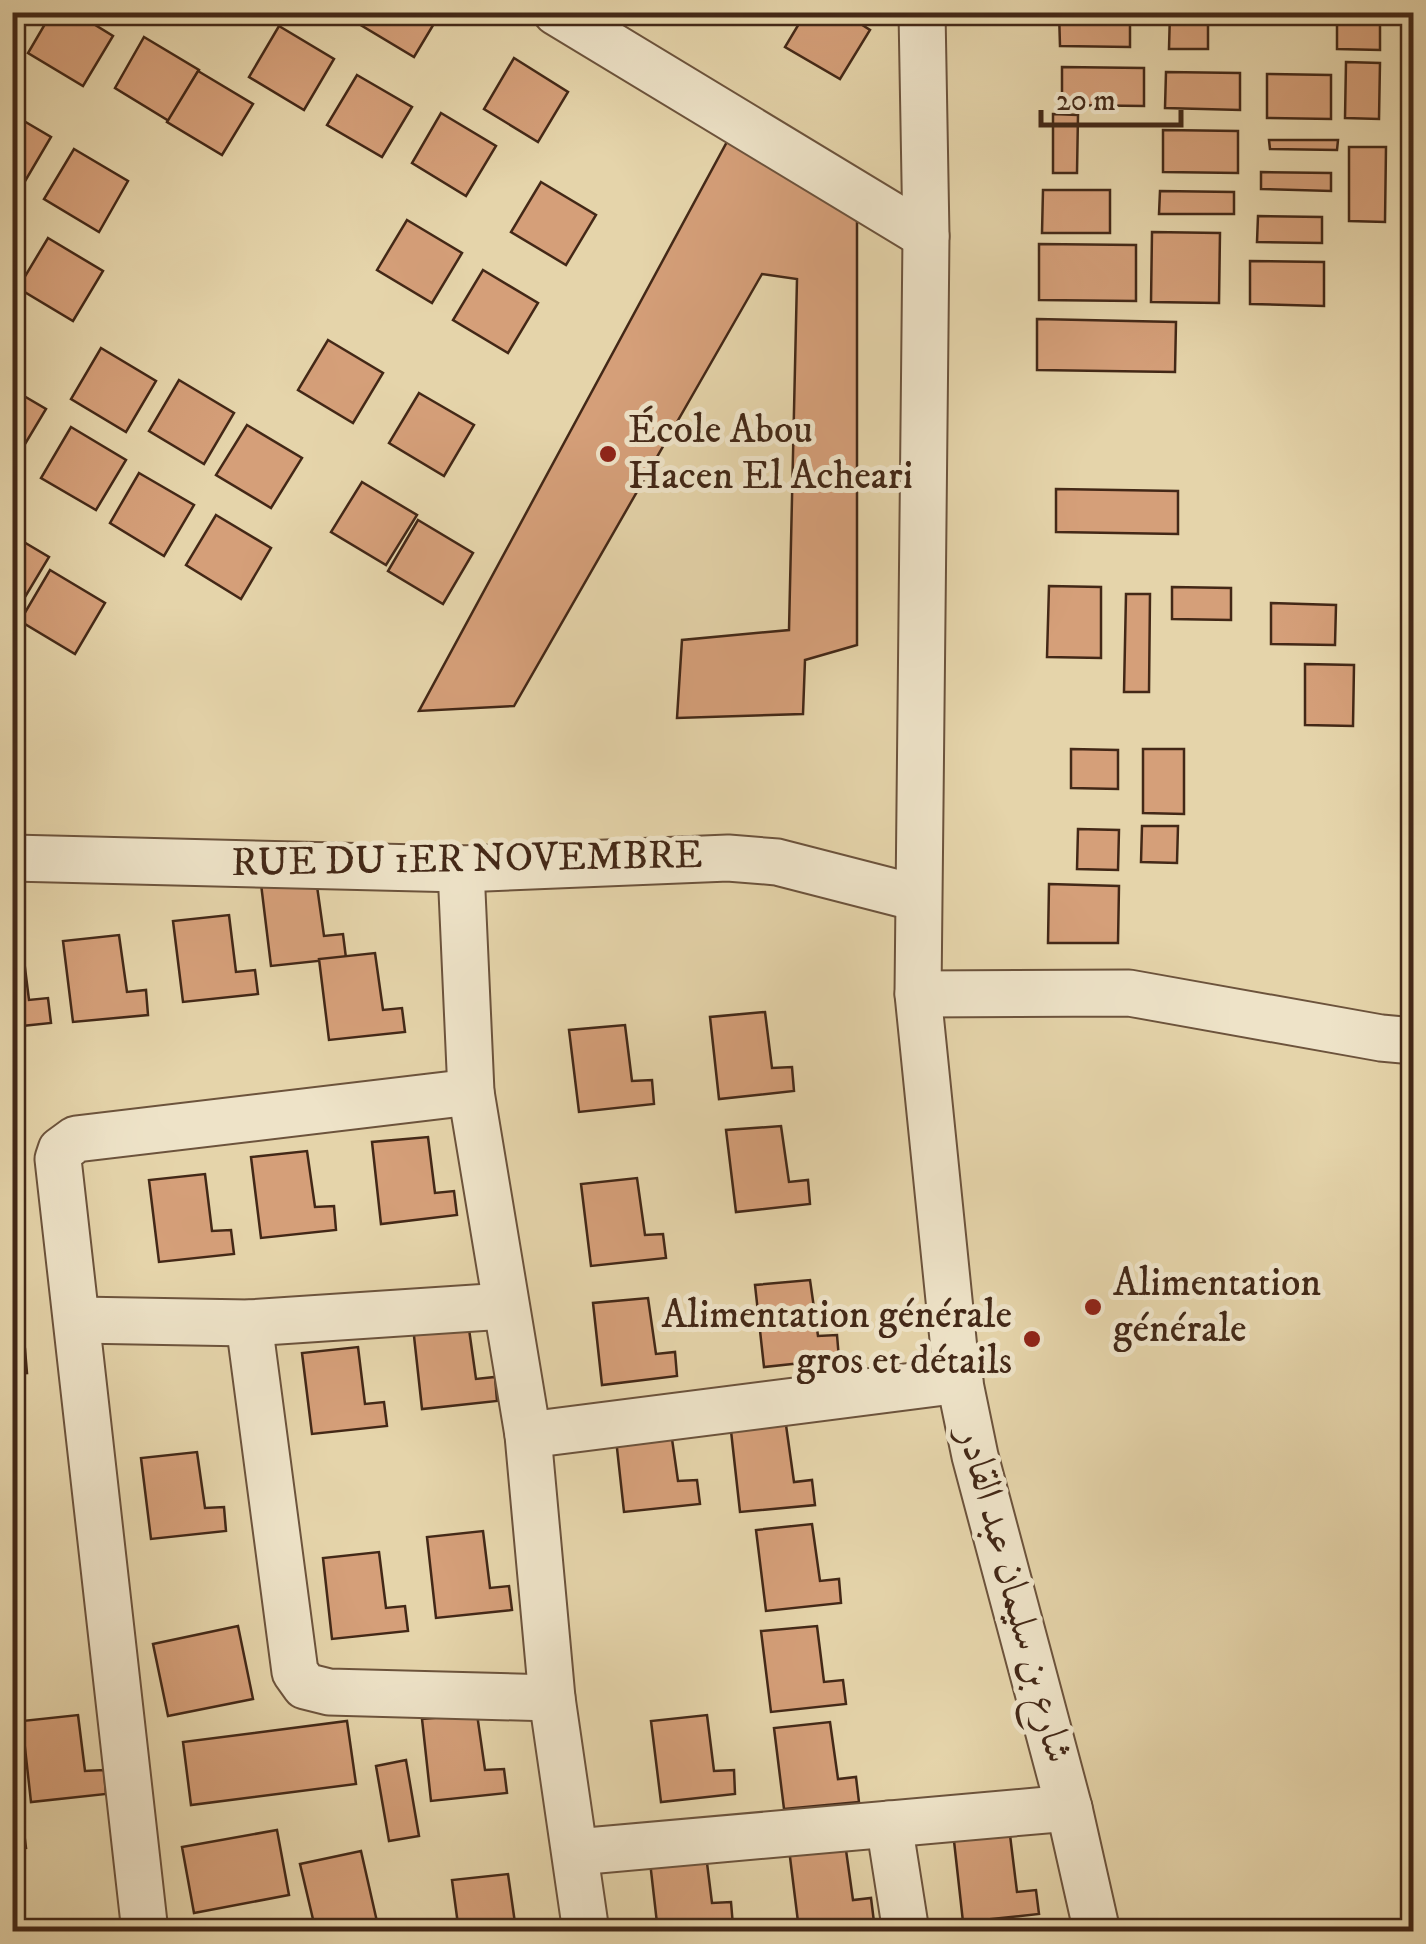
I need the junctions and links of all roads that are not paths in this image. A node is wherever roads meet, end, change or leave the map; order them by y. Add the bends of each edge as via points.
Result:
1 (556, 12) edge
2 (922, 12) edge
3 (926, 236) junction
4 (12, 858) edge
5 (461, 869) junction
6 (918, 898) junction
7 (918, 994) junction
8 (1414, 1041) edge
9 (471, 1092) junction
10 (505, 1306) junction
11 (78, 1320) junction
12 (249, 1323) junction
13 (960, 1380) junction
14 (528, 1434) junction
15 (552, 1698) junction
16 (1069, 1808) junction
17 (888, 1824) junction
18 (576, 1852) junction
19 (145, 1932) edge
20 (586, 1932) edge
21 (906, 1932) edge
22 (1098, 1932) edge

1 - 3 street
2 - 3 street, شارع بن سليمان عبد القادر
3 - 6 street, شارع بن سليمان عبد القادر
4 - 5 street, RUE DU 1ER NOVEMBRE
5 - 6 street, RUE DU 1ER NOVEMBRE via 728,858 776,862
5 - 9 street
6 - 7 street, شارع بن سليمان عبد القادر
7 - 8 street via 1130,993
7 - 13 street, شارع بن سليمان عبد القادر
9 - 10 street
9 - 11 street via 66,1144 58,1159
10 - 12 street
10 - 14 street
11 - 12 street
11 - 19 street
12 - 15 street via 296,1672 305,1686
13 - 14 street
13 - 16 street, شارع بن سليمان عبد القادر
14 - 15 street
15 - 18 street
16 - 17 street
16 - 22 street, شارع بن سليمان عبد القادر
17 - 18 street
17 - 21 street
18 - 20 street

